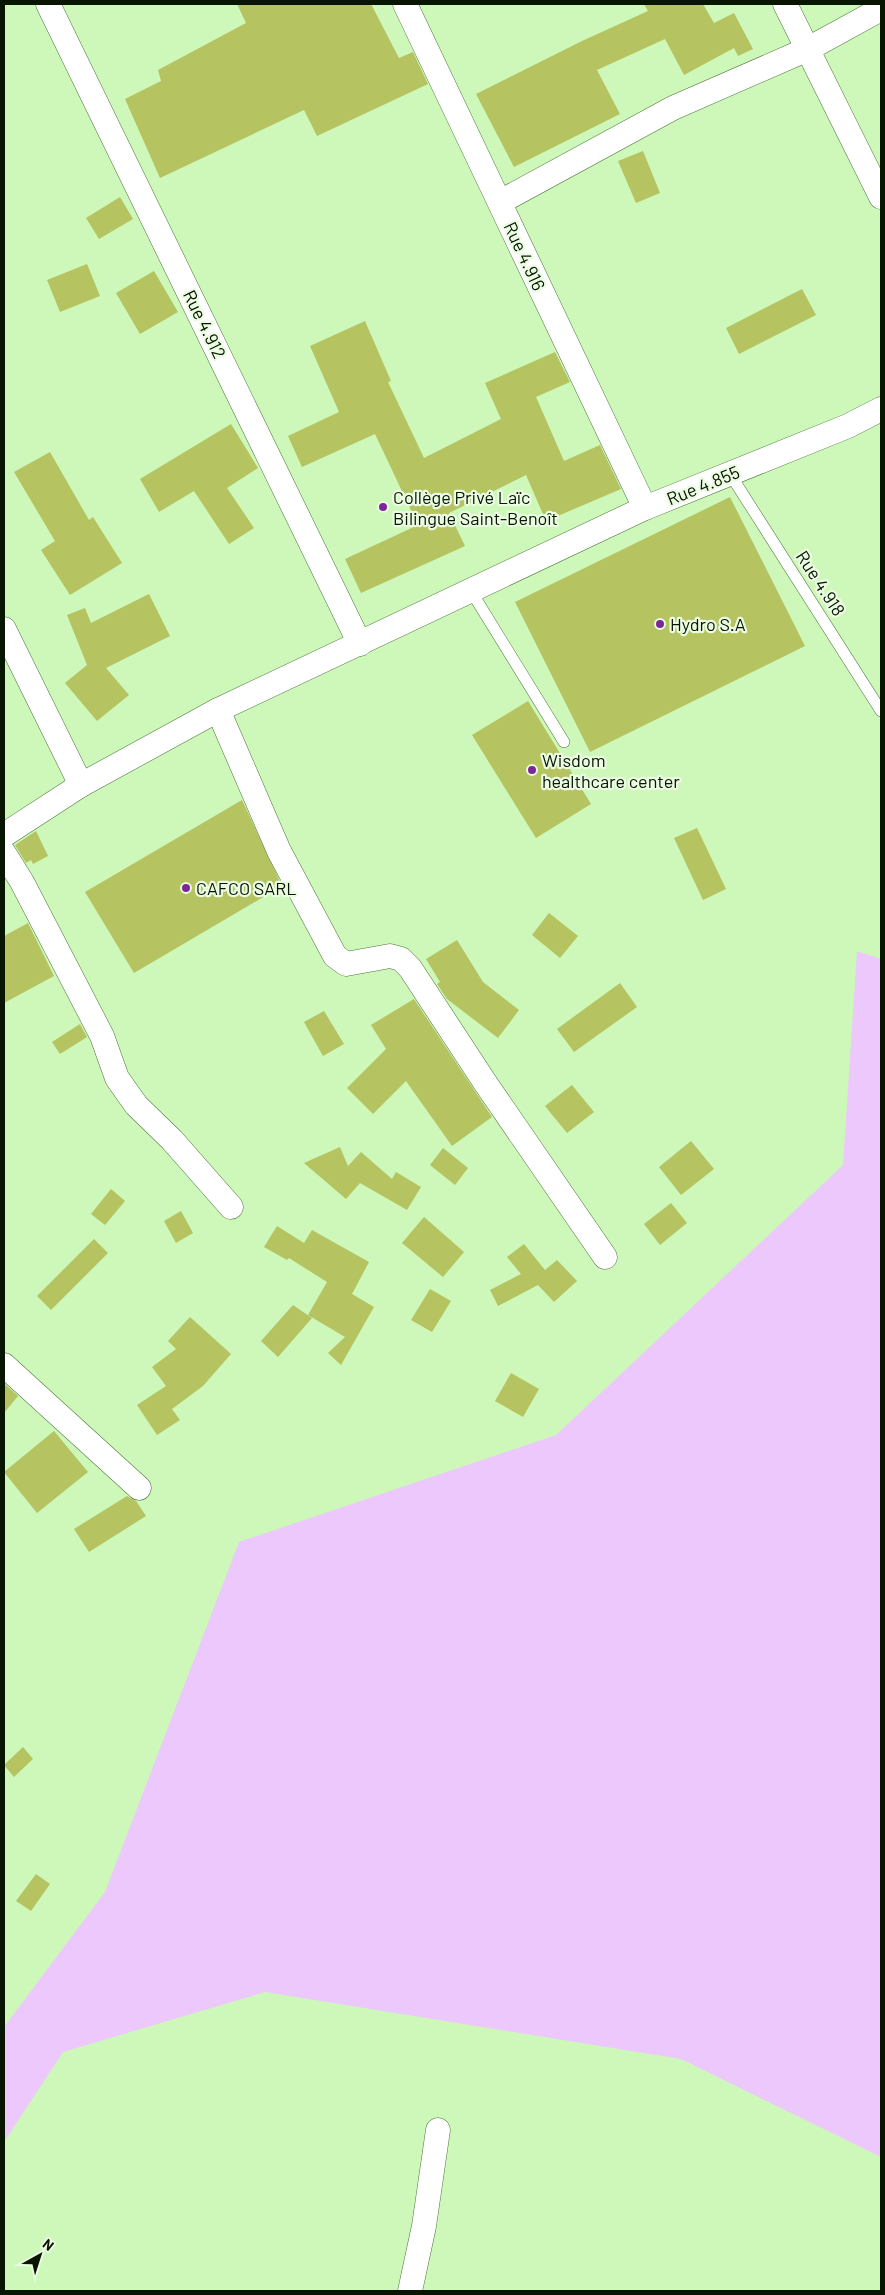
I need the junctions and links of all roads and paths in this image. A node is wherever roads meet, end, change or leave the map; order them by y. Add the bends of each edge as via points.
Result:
1 (48, 4) edge
2 (405, 4) edge
3 (785, 4) edge
4 (881, 9) edge
5 (808, 49) junction
6 (881, 198) edge
7 (500, 202) junction
8 (881, 409) edge
9 (730, 474) junction
10 (645, 508) junction
11 (471, 591) junction
12 (4, 629) edge
13 (360, 644) junction
14 (218, 710) junction
15 (881, 711) edge
16 (564, 742) dead end
17 (81, 785) junction
18 (4, 835) edge
19 (4, 853) edge
20 (231, 1207) dead end
21 (605, 1257) dead end
22 (4, 1364) edge
23 (139, 1488) dead end
24 (438, 2130) dead end
25 (410, 2291) edge

1 - 13 street, Rue 4.912
2 - 7 street, Rue 4.916
3 - 5 street
4 - 5 street
5 - 6 street
5 - 7 street via 673,108
7 - 10 street, Rue 4.916
8 - 9 street, Rue 4.855 via 848,426
9 - 10 street, Rue 4.855
9 - 15 lane, Rue 4.918
10 - 11 street, Rue 4.855
11 - 13 street, Rue 4.855
11 - 16 lane
12 - 17 street
13 - 14 street, Rue 4.855
14 - 17 street, Rue 4.855
14 - 21 street via 279,851 334,956 346,964 390,956 401,959 410,968
17 - 18 street, Rue 4.855
19 - 20 street via 102,1036 117,1078 136,1105
22 - 23 street
24 - 25 street via 424,2226

